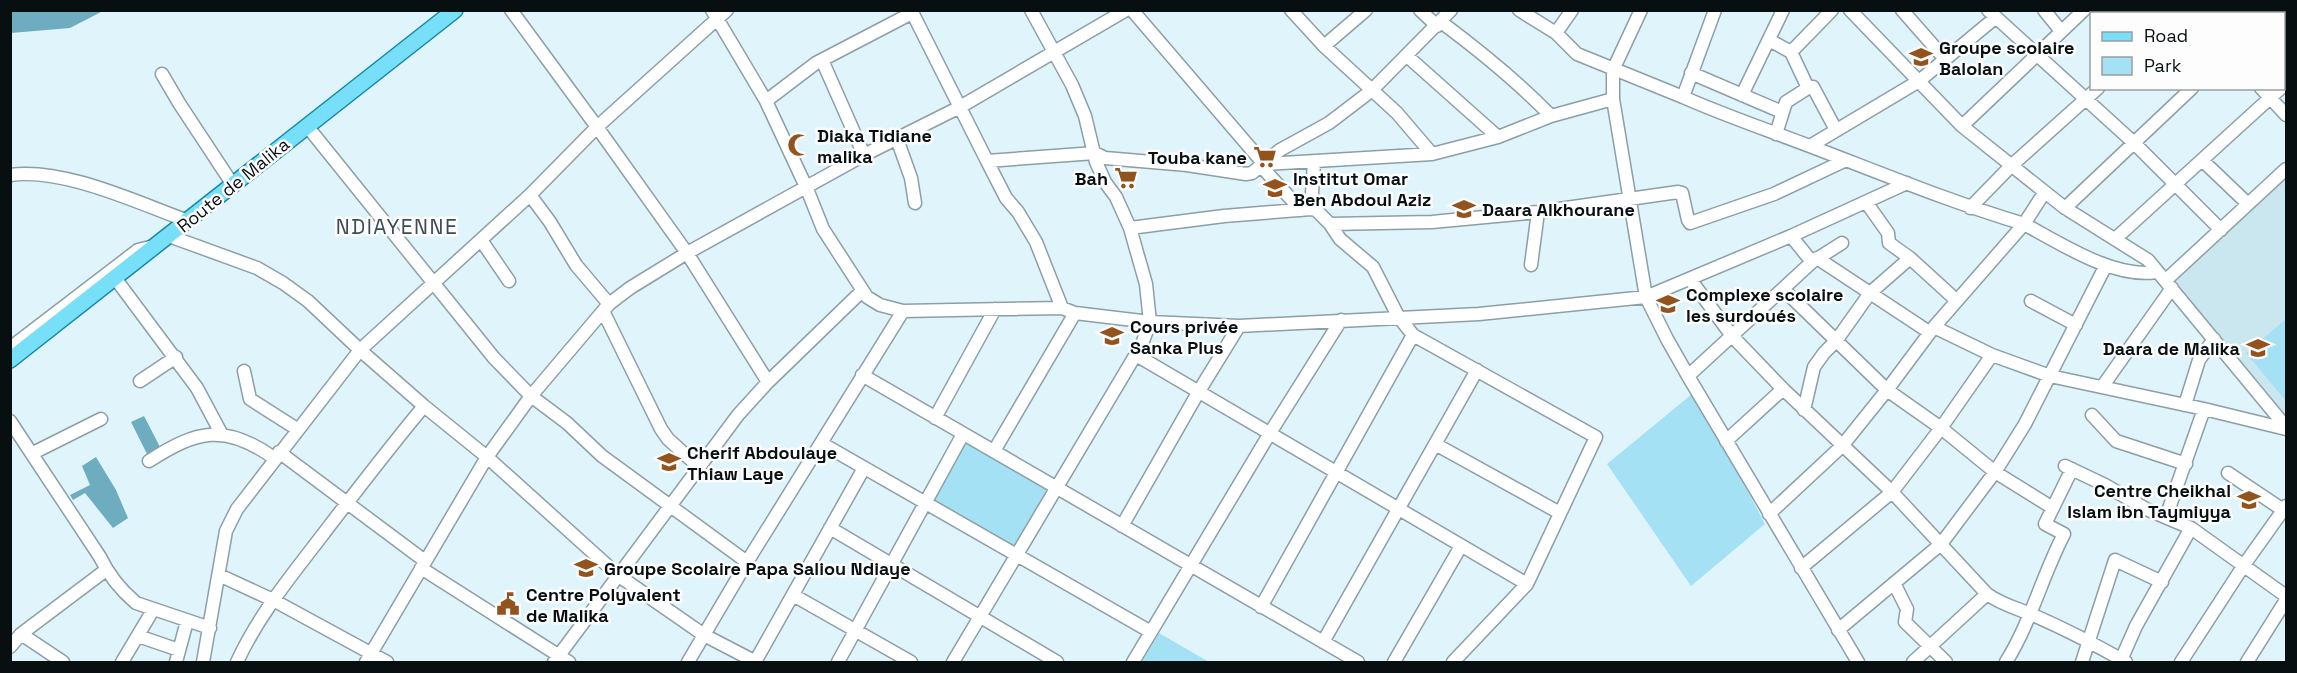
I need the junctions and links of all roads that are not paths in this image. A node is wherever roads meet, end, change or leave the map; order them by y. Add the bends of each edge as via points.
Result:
1 (455, 10) edge
2 (511, 10) edge
3 (727, 10) edge
4 (1031, 10) edge
5 (1126, 10) edge
6 (1132, 10) edge
7 (1291, 10) edge
8 (1366, 10) edge
9 (1420, 10) edge
10 (1451, 10) edge
11 (1519, 10) edge
12 (1572, 10) edge
13 (1641, 10) edge
14 (1715, 10) edge
15 (1783, 10) edge
16 (1832, 10) edge
17 (1850, 10) edge
18 (1902, 10) edge
19 (2044, 10) edge
20 (2084, 10) edge
21 (911, 12) edge
22 (715, 14) edge
23 (1992, 14) edge
24 (1439, 24) junction
25 (2061, 31) junction
26 (1556, 33) junction
27 (1769, 40) junction
28 (1324, 45) junction
29 (1791, 52) junction
30 (1054, 53) junction
31 (2035, 55) junction
32 (1407, 56) junction
33 (1945, 59) junction
34 (822, 60) junction
35 (1613, 70) junction
36 (1691, 73) junction
37 (162, 74) dead end
38 (1919, 81) junction
39 (1808, 87) junction
40 (2096, 90) edge
41 (2190, 90) edge
42 (2262, 90) edge
43 (2280, 90) edge
44 (1371, 91) junction
45 (1742, 95) junction
46 (1683, 97) junction
47 (1613, 99) junction
48 (2087, 99) junction
49 (2270, 99) junction
50 (766, 101) junction
51 (960, 108) junction
52 (1782, 112) junction
53 (2286, 115) edge
54 (1551, 116) junction
55 (307, 126) junction
56 (1962, 126) junction
57 (597, 127) junction
58 (1836, 130) junction
59 (1776, 134) junction
60 (1498, 137) junction
61 (897, 139) junction
62 (2133, 142) junction
63 (1810, 146) junction
64 (1095, 153) junction
65 (1432, 153) junction
66 (864, 155) junction
67 (987, 160) junction
68 (1846, 160) junction
69 (2203, 161) junction
70 (1314, 162) junction
71 (1263, 165) junction
72 (2011, 166) junction
73 (2286, 169) edge
74 (10, 175) edge
75 (1907, 183) junction
76 (2177, 184) junction
77 (233, 185) junction
78 (807, 189) junction
79 (2044, 193) junction
80 (530, 195) junction
81 (1631, 199) junction
82 (1866, 202) junction
83 (915, 203) dead end
84 (2248, 204) junction
85 (1971, 208) junction
86 (2065, 208) junction
87 (1306, 209) junction
88 (1538, 212) junction
89 (188, 221) junction
90 (1330, 224) junction
91 (2024, 224) junction
92 (1130, 228) junction
93 (2221, 230) junction
94 (169, 236) junction
95 (1791, 236) junction
96 (2115, 239) junction
97 (481, 240) junction
98 (1842, 243) dead end
99 (154, 247) junction
100 (687, 253) junction
101 (1910, 258) junction
102 (1814, 260) junction
103 (1531, 265) dead end
104 (2106, 265) junction
105 (115, 278) junction
106 (1690, 279) junction
107 (2165, 280) junction
108 (509, 281) dead end
109 (433, 283) junction
110 (1784, 290) junction
111 (862, 291) junction
112 (1870, 293) junction
113 (1646, 297) junction
114 (1956, 300) junction
115 (2031, 301) dead end
116 (606, 307) junction
117 (1062, 308) junction
118 (995, 309) junction
119 (903, 311) junction
120 (1075, 313) junction
121 (1398, 316) junction
122 (1341, 320) junction
123 (1150, 322) junction
124 (2076, 325) junction
125 (1239, 326) junction
126 (1931, 329) junction
127 (1413, 334) junction
128 (1732, 336) junction
129 (2214, 339) junction
130 (1836, 341) junction
131 (10, 348) edge
132 (360, 350) junction
133 (1136, 355) junction
134 (1992, 355) junction
135 (176, 357) junction
136 (10, 360) edge
137 (1477, 370) junction
138 (244, 371) dead end
139 (862, 375) junction
140 (1688, 376) junction
141 (2050, 376) junction
142 (140, 381) dead end
143 (768, 382) junction
144 (2102, 387) junction
145 (1783, 389) junction
146 (1887, 390) junction
147 (1199, 392) junction
148 (531, 396) junction
149 (2185, 405) junction
150 (424, 406) junction
151 (2204, 409) junction
152 (1804, 410) junction
153 (2092, 415) dead end
154 (935, 417) junction
155 (101, 419) dead end
156 (10, 421) edge
157 (1941, 428) junction
158 (2286, 428) edge
159 (297, 429) junction
160 (221, 433) junction
161 (1270, 433) junction
162 (963, 434) junction
163 (1726, 441) junction
164 (821, 442) junction
165 (1435, 444) junction
166 (1842, 446) junction
167 (994, 452) junction
168 (33, 453) junction
169 (277, 455) junction
170 (487, 457) junction
171 (149, 461) dead end
172 (2186, 464) junction
173 (699, 467) junction
174 (864, 468) junction
175 (1995, 472) junction
176 (1337, 473) junction
177 (2228, 473) dead end
178 (1057, 488) junction
179 (1892, 492) junction
180 (347, 503) junction
181 (926, 503) junction
182 (670, 506) junction
183 (2053, 508) junction
184 (1398, 509) junction
185 (2285, 509) edge
186 (1560, 513) junction
187 (1769, 514) junction
188 (2166, 518) junction
189 (1122, 526) junction
190 (830, 528) junction
191 (2191, 528) junction
192 (1941, 544) junction
193 (1461, 546) junction
194 (1017, 555) junction
195 (747, 562) junction
196 (423, 564) junction
197 (892, 564) junction
198 (2244, 565) junction
199 (1191, 566) junction
200 (1801, 568) junction
201 (106, 570) junction
202 (219, 574) junction
203 (620, 576) junction
204 (2162, 582) junction
205 (1527, 584) junction
206 (1894, 584) junction
207 (1987, 594) junction
208 (792, 595) junction
209 (2286, 596) edge
210 (273, 600) junction
211 (2286, 600) edge
212 (1262, 607) junction
213 (153, 610) junction
214 (2032, 615) junction
215 (980, 617) junction
216 (187, 621) junction
217 (210, 628) junction
218 (1838, 630) junction
219 (855, 631) junction
220 (1151, 632) junction
221 (21, 634) junction
222 (704, 634) junction
223 (138, 636) junction
224 (1323, 642) junction
225 (2089, 642) junction
226 (1930, 645) junction
227 (10, 647) edge
228 (178, 656) edge
229 (368, 658) edge
230 (561, 660) edge
231 (2123, 661) edge
232 (123, 662) edge
233 (755, 662) edge
234 (63, 663) edge
235 (203, 663) edge
236 (237, 663) edge
237 (387, 663) edge
238 (688, 663) edge
239 (838, 663) edge
240 (911, 663) edge
241 (953, 663) edge
242 (1057, 663) edge
243 (1133, 663) edge
244 (1358, 663) edge
245 (1394, 663) edge
246 (1454, 663) edge
247 (1858, 663) edge
248 (1912, 663) edge
249 (1946, 663) edge
250 (2006, 663) edge
251 (2082, 663) edge
252 (2181, 663) edge
253 (2247, 663) edge

1 - 55 main road, Route de Malika
2 - 57 street
3 - 22 street
4 - 30 street
5 - 30 street
6 - 71 street
7 - 28 street
8 - 28 street
9 - 24 street
10 - 24 street
11 - 26 street
12 - 26 street
13 - 35 street
14 - 36 street
15 - 27 street
16 - 29 street
17 - 38 street
18 - 33 street
19 - 25 street
20 - 25 street
21 - 34 street
21 - 51 street
22 - 50 street
22 - 57 street
23 - 31 street
23 - 33 street
24 - 32 street
24 - 54 street via 1478,50
25 - 31 street
26 - 35 street via 1578,54
27 - 29 street
27 - 45 street
28 - 44 street
29 - 39 street
30 - 51 street
30 - 64 street via 1076,95
31 - 48 street
31 - 56 street
32 - 44 street
32 - 60 street
33 - 38 street
34 - 50 street
34 - 66 street
35 - 46 street
35 - 47 street
36 - 45 street
36 - 46 street
37 - 77 street
38 - 56 street
38 - 58 street
39 - 52 street via 1790,98
39 - 58 street via 1814,87
40 - 48 street
41 - 62 street
42 - 49 street
43 - 49 street
44 - 65 street via 1397,113
44 - 71 street
45 - 52 street
46 - 59 street
47 - 54 street
47 - 81 street
48 - 62 street
48 - 72 street
49 - 53 street
49 - 69 street
50 - 78 street
51 - 61 street
51 - 67 street
52 - 59 street
54 - 60 street
55 - 77 main road, Route de Malika
55 - 109 street
56 - 72 street
57 - 80 street
57 - 100 street
58 - 63 street
59 - 63 street
60 - 65 street
61 - 66 street
61 - 83 street
62 - 76 street
62 - 86 street
63 - 68 street
64 - 67 street
64 - 71 street via 1105,158 1246,174
64 - 92 street
65 - 70 street
66 - 78 street
67 - 117 street via 1006,198 1036,242
68 - 75 street
68 - 81 street via 1774,194 1690,223 1682,194 1678,192
69 - 76 street
69 - 84 street
70 - 71 street
70 - 87 street
71 - 87 street
72 - 79 street
72 - 85 street
73 - 84 street
74 - 89 street via 75,182
75 - 82 street
75 - 85 street
76 - 93 street
76 - 96 street
77 - 89 main road, Route de Malika
78 - 100 street
78 - 111 street via 823,229
79 - 86 street
79 - 91 street
80 - 97 street
80 - 116 street
81 - 88 street
81 - 113 street
82 - 95 street
82 - 101 street via 1888,233 1889,243
84 - 93 street
85 - 91 street
86 - 96 street
87 - 90 street via 1316,210
87 - 92 street
88 - 90 street via 1432,222
88 - 103 street
89 - 94 main road, Route de Malika
90 - 121 street via 1340,239 1373,267
91 - 104 street
91 - 114 street
92 - 123 street via 1146,284
93 - 107 street
94 - 99 main road, Route de Malika
94 - 132 street via 246,264 283,283
95 - 102 street
95 - 106 street
96 - 107 street via 2148,260
97 - 108 street
97 - 109 street
98 - 102 street
99 - 105 main road, Route de Malika
99 - 131 street via 138,250
100 - 116 street
100 - 143 street
101 - 112 street
101 - 114 street
102 - 110 street
102 - 112 street
104 - 107 street
104 - 124 street
105 - 135 street
105 - 136 main road, Route de Malika
106 - 113 street
106 - 128 street
107 - 129 street
107 - 144 street
109 - 132 street
109 - 148 street via 494,358
110 - 128 street
110 - 130 street
111 - 119 street via 880,305
111 - 143 street
112 - 126 street
112 - 130 street
113 - 121 street via 1479,314
113 - 140 street
114 - 126 street
115 - 124 street
116 - 148 street
116 - 173 street via 661,429
117 - 118 street
117 - 120 street
118 - 119 street
118 - 154 street
119 - 139 street
120 - 123 street
120 - 167 street
121 - 122 street
121 - 127 street
122 - 125 street
122 - 161 street
123 - 125 street
123 - 133 street
124 - 141 street
125 - 147 street
126 - 134 street
126 - 146 street
127 - 137 street
127 - 176 street
128 - 140 street
128 - 145 street
129 - 149 street via 2199,360
129 - 158 street
130 - 146 street
130 - 152 street via 1814,367
132 - 150 street
132 - 159 street
133 - 147 street
133 - 178 street
134 - 141 street
134 - 157 street
135 - 142 street
135 - 160 street
137 - 165 street
137 - 186 street via 1596,437
138 - 159 street via 250,399
139 - 154 street
139 - 164 street
140 - 163 street
141 - 144 street
141 - 175 street
143 - 173 street
144 - 149 street
145 - 152 street
145 - 163 street
146 - 157 street
146 - 166 street
147 - 161 street
147 - 189 street
148 - 170 street
148 - 182 street
149 - 151 street
150 - 170 street
150 - 180 street
151 - 158 street
151 - 172 street
152 - 166 street
153 - 172 street via 2116,441
154 - 162 street
155 - 168 street
156 - 168 street
157 - 175 street
157 - 179 street
159 - 169 street
160 - 169 street
160 - 171 street via 194,437
161 - 176 street
161 - 199 street
162 - 167 street
162 - 181 street
163 - 187 street
164 - 174 street
164 - 195 street
165 - 184 street
165 - 186 street
166 - 179 street
166 - 187 street
167 - 178 street
168 - 201 street
169 - 180 street
169 - 202 street via 230,520
170 - 196 street
170 - 203 street
172 - 188 street
173 - 182 street
174 - 181 street
174 - 190 street
175 - 183 street
175 - 192 street
176 - 184 street
176 - 212 street
177 - 185 street
178 - 189 street
178 - 194 street
179 - 192 street
179 - 200 street
180 - 196 street
180 - 210 street
181 - 194 street
181 - 197 street
182 - 195 street
182 - 203 street
183 - 188 street via 2069,467
183 - 214 street via 2046,524 2064,534 2049,563
184 - 193 street
184 - 224 street
185 - 198 street
186 - 205 street
187 - 200 street
188 - 191 street
189 - 199 street
190 - 197 street
190 - 208 street
191 - 198 street
191 - 204 street
192 - 206 street
192 - 207 street
193 - 205 street
193 - 245 street
194 - 215 street
194 - 220 street
195 - 222 street
196 - 229 street
196 - 230 street
197 - 215 street
197 - 219 street
198 - 209 street
198 - 252 street
199 - 212 street
199 - 220 street
200 - 218 street
201 - 213 street via 136,603
201 - 221 street
202 - 210 street
202 - 217 street
203 - 222 street
203 - 230 street
204 - 225 street via 2115,560
204 - 231 street via 2136,626
205 - 246 street
206 - 218 street
206 - 226 street via 1907,609 1905,622
207 - 214 street via 2005,606
207 - 226 street
208 - 219 street
208 - 233 street
210 - 229 street
210 - 236 street
211 - 253 street
212 - 224 street
213 - 216 street
213 - 223 street
214 - 225 street
214 - 250 street
215 - 241 street
215 - 242 street
216 - 217 street
216 - 228 street
217 - 235 street
218 - 247 street
219 - 239 street
219 - 240 street
220 - 243 street
221 - 227 street
221 - 234 street
222 - 233 street
222 - 238 street
223 - 228 street
223 - 232 street
224 - 244 street
225 - 231 street
225 - 251 street
226 - 248 street
226 - 249 street
229 - 237 street

